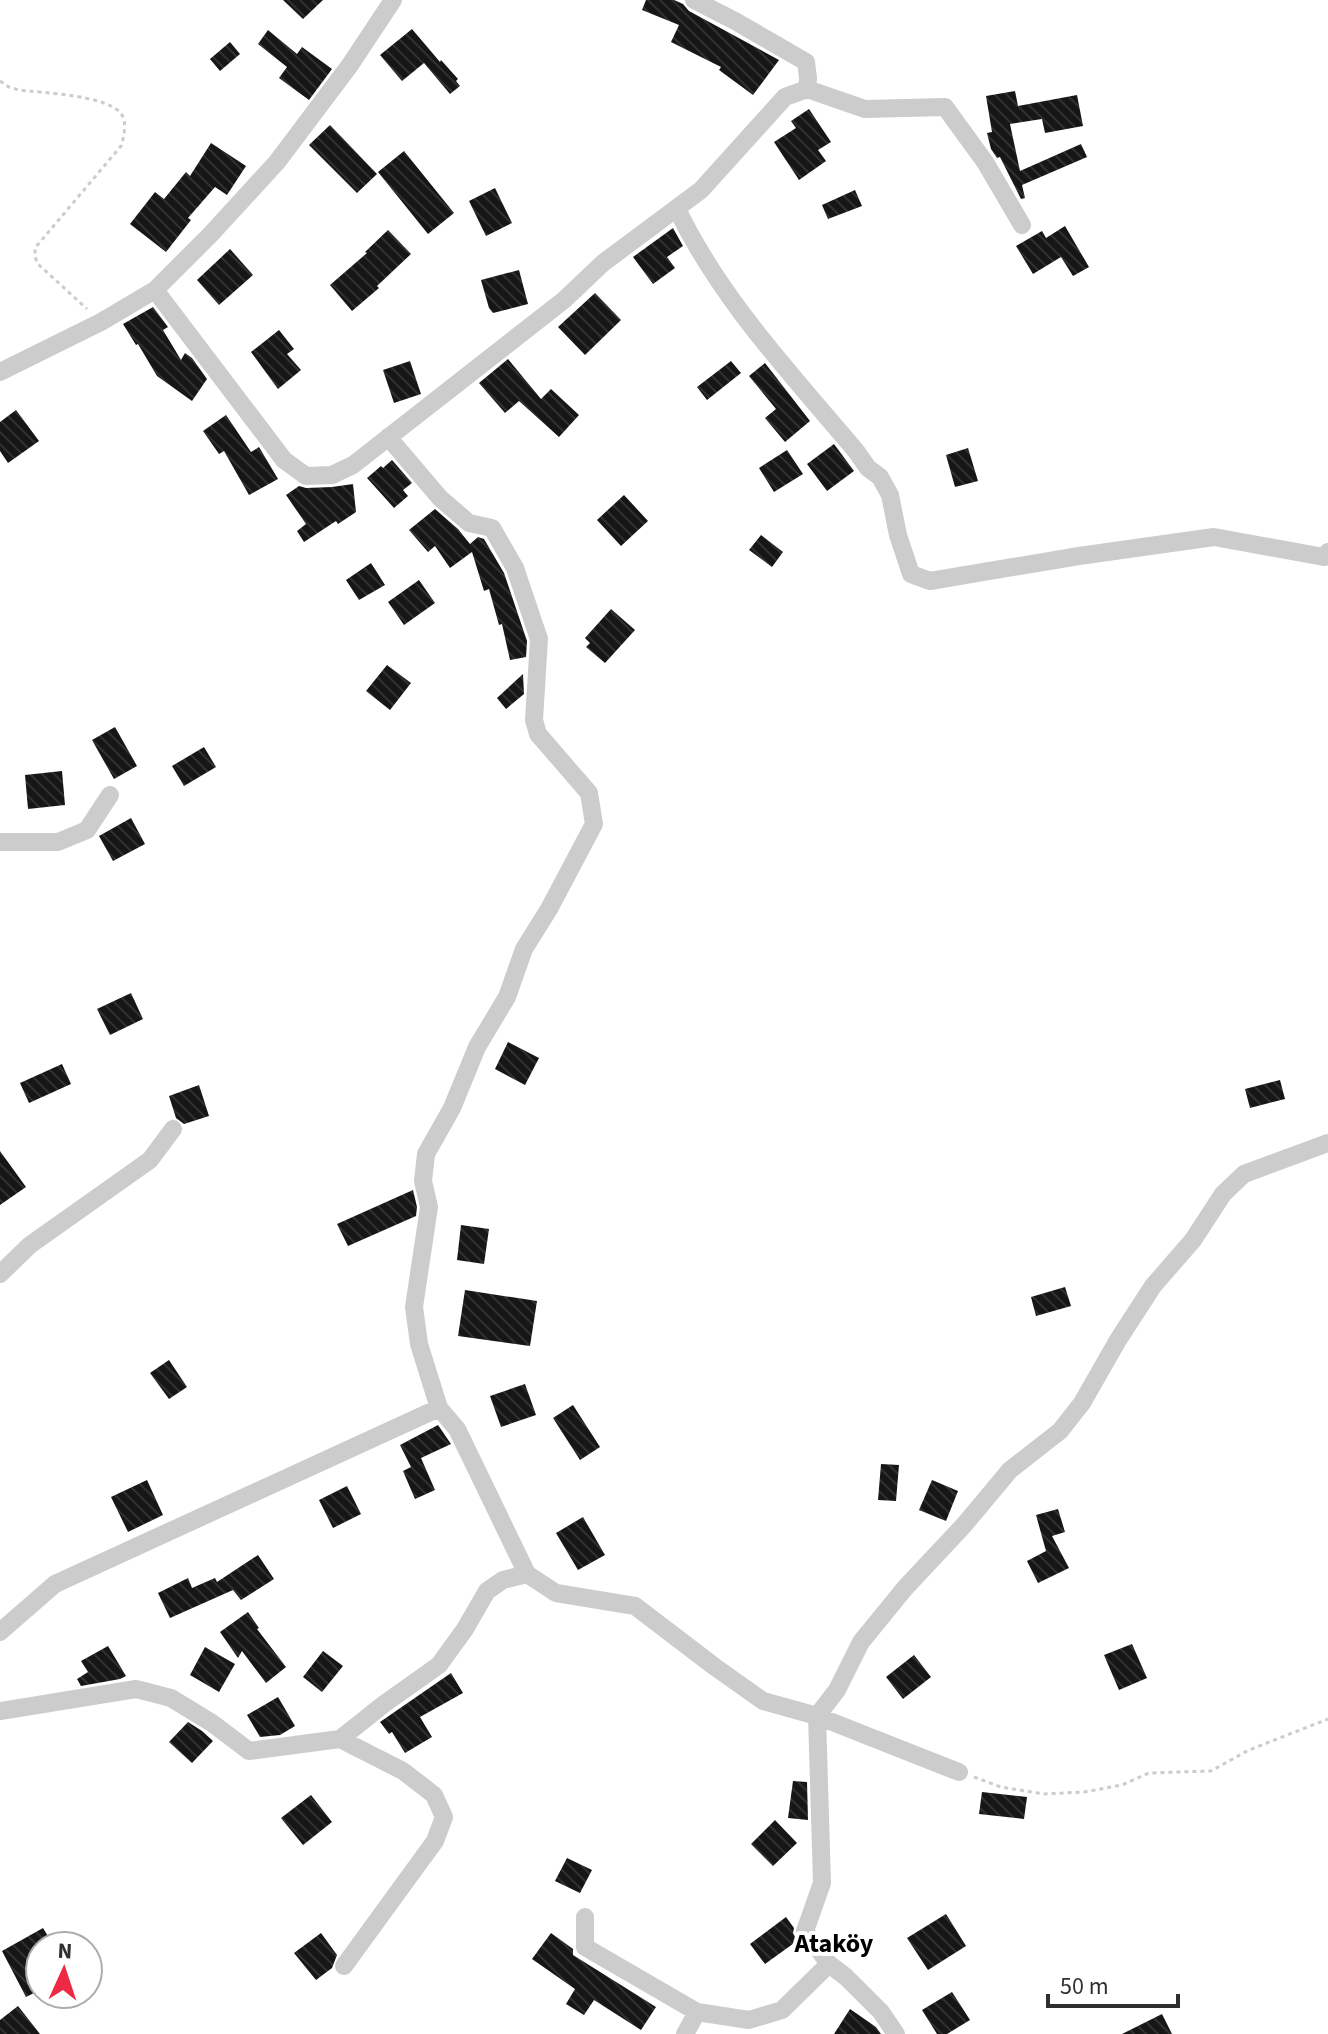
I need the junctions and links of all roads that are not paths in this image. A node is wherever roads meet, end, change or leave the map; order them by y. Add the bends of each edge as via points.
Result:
1 (393, 0) edge
2 (694, 0) edge
3 (807, 89) junction
4 (677, 209) junction
5 (1022, 225) dead end
6 (155, 290) junction
7 (0, 372) edge
8 (388, 437) junction
9 (1328, 552) edge
10 (110, 795) dead end
11 (0, 842) edge
12 (173, 1129) dead end
13 (1328, 1143) edge
14 (0, 1274) edge
15 (439, 1408) junction
16 (527, 1574) junction
17 (0, 1632) edge
18 (0, 1711) edge
19 (817, 1716) junction
20 (340, 1739) junction
21 (959, 1772) road end
22 (585, 1917) dead end
23 (829, 1964) junction
24 (344, 1966) dead end
25 (697, 2012) junction
26 (685, 2034) edge
27 (896, 2034) edge

1 - 6 street via 277,162
2 - 3 street via 806,62
3 - 4 street via 785,97 701,190
3 - 5 street via 865,109 945,107
4 - 8 street
4 - 9 street via 691,239 747,321 880,477 890,495 911,574 930,581 1214,537 1324,557
6 - 7 street
6 - 8 street via 284,460 306,476 332,475
8 - 15 street via 440,498 469,523 492,528 515,568 539,639 534,720 538,734 589,793 594,824 524,949 507,997 426,1154 423,1181 429,1207 414,1307 419,1344
10 - 11 street via 87,830 58,842
12 - 14 street via 150,1160 30,1245
13 - 19 street via 1244,1174 1223,1194 1153,1286 1082,1403 1060,1431 1010,1470 905,1588 861,1642
15 - 16 street via 457,1429
15 - 17 street via 55,1584
16 - 19 street via 556,1593 635,1606 763,1701
16 - 20 street via 487,1591 439,1665
18 - 20 street via 136,1689 171,1698 249,1751
19 - 21 street
19 - 23 street via 822,1883 805,1931
20 - 24 street via 403,1771 434,1795 444,1817 435,1841
22 - 25 street via 585,1947
23 - 25 street via 782,2010 749,2020
23 - 27 street via 881,2012
25 - 26 street

